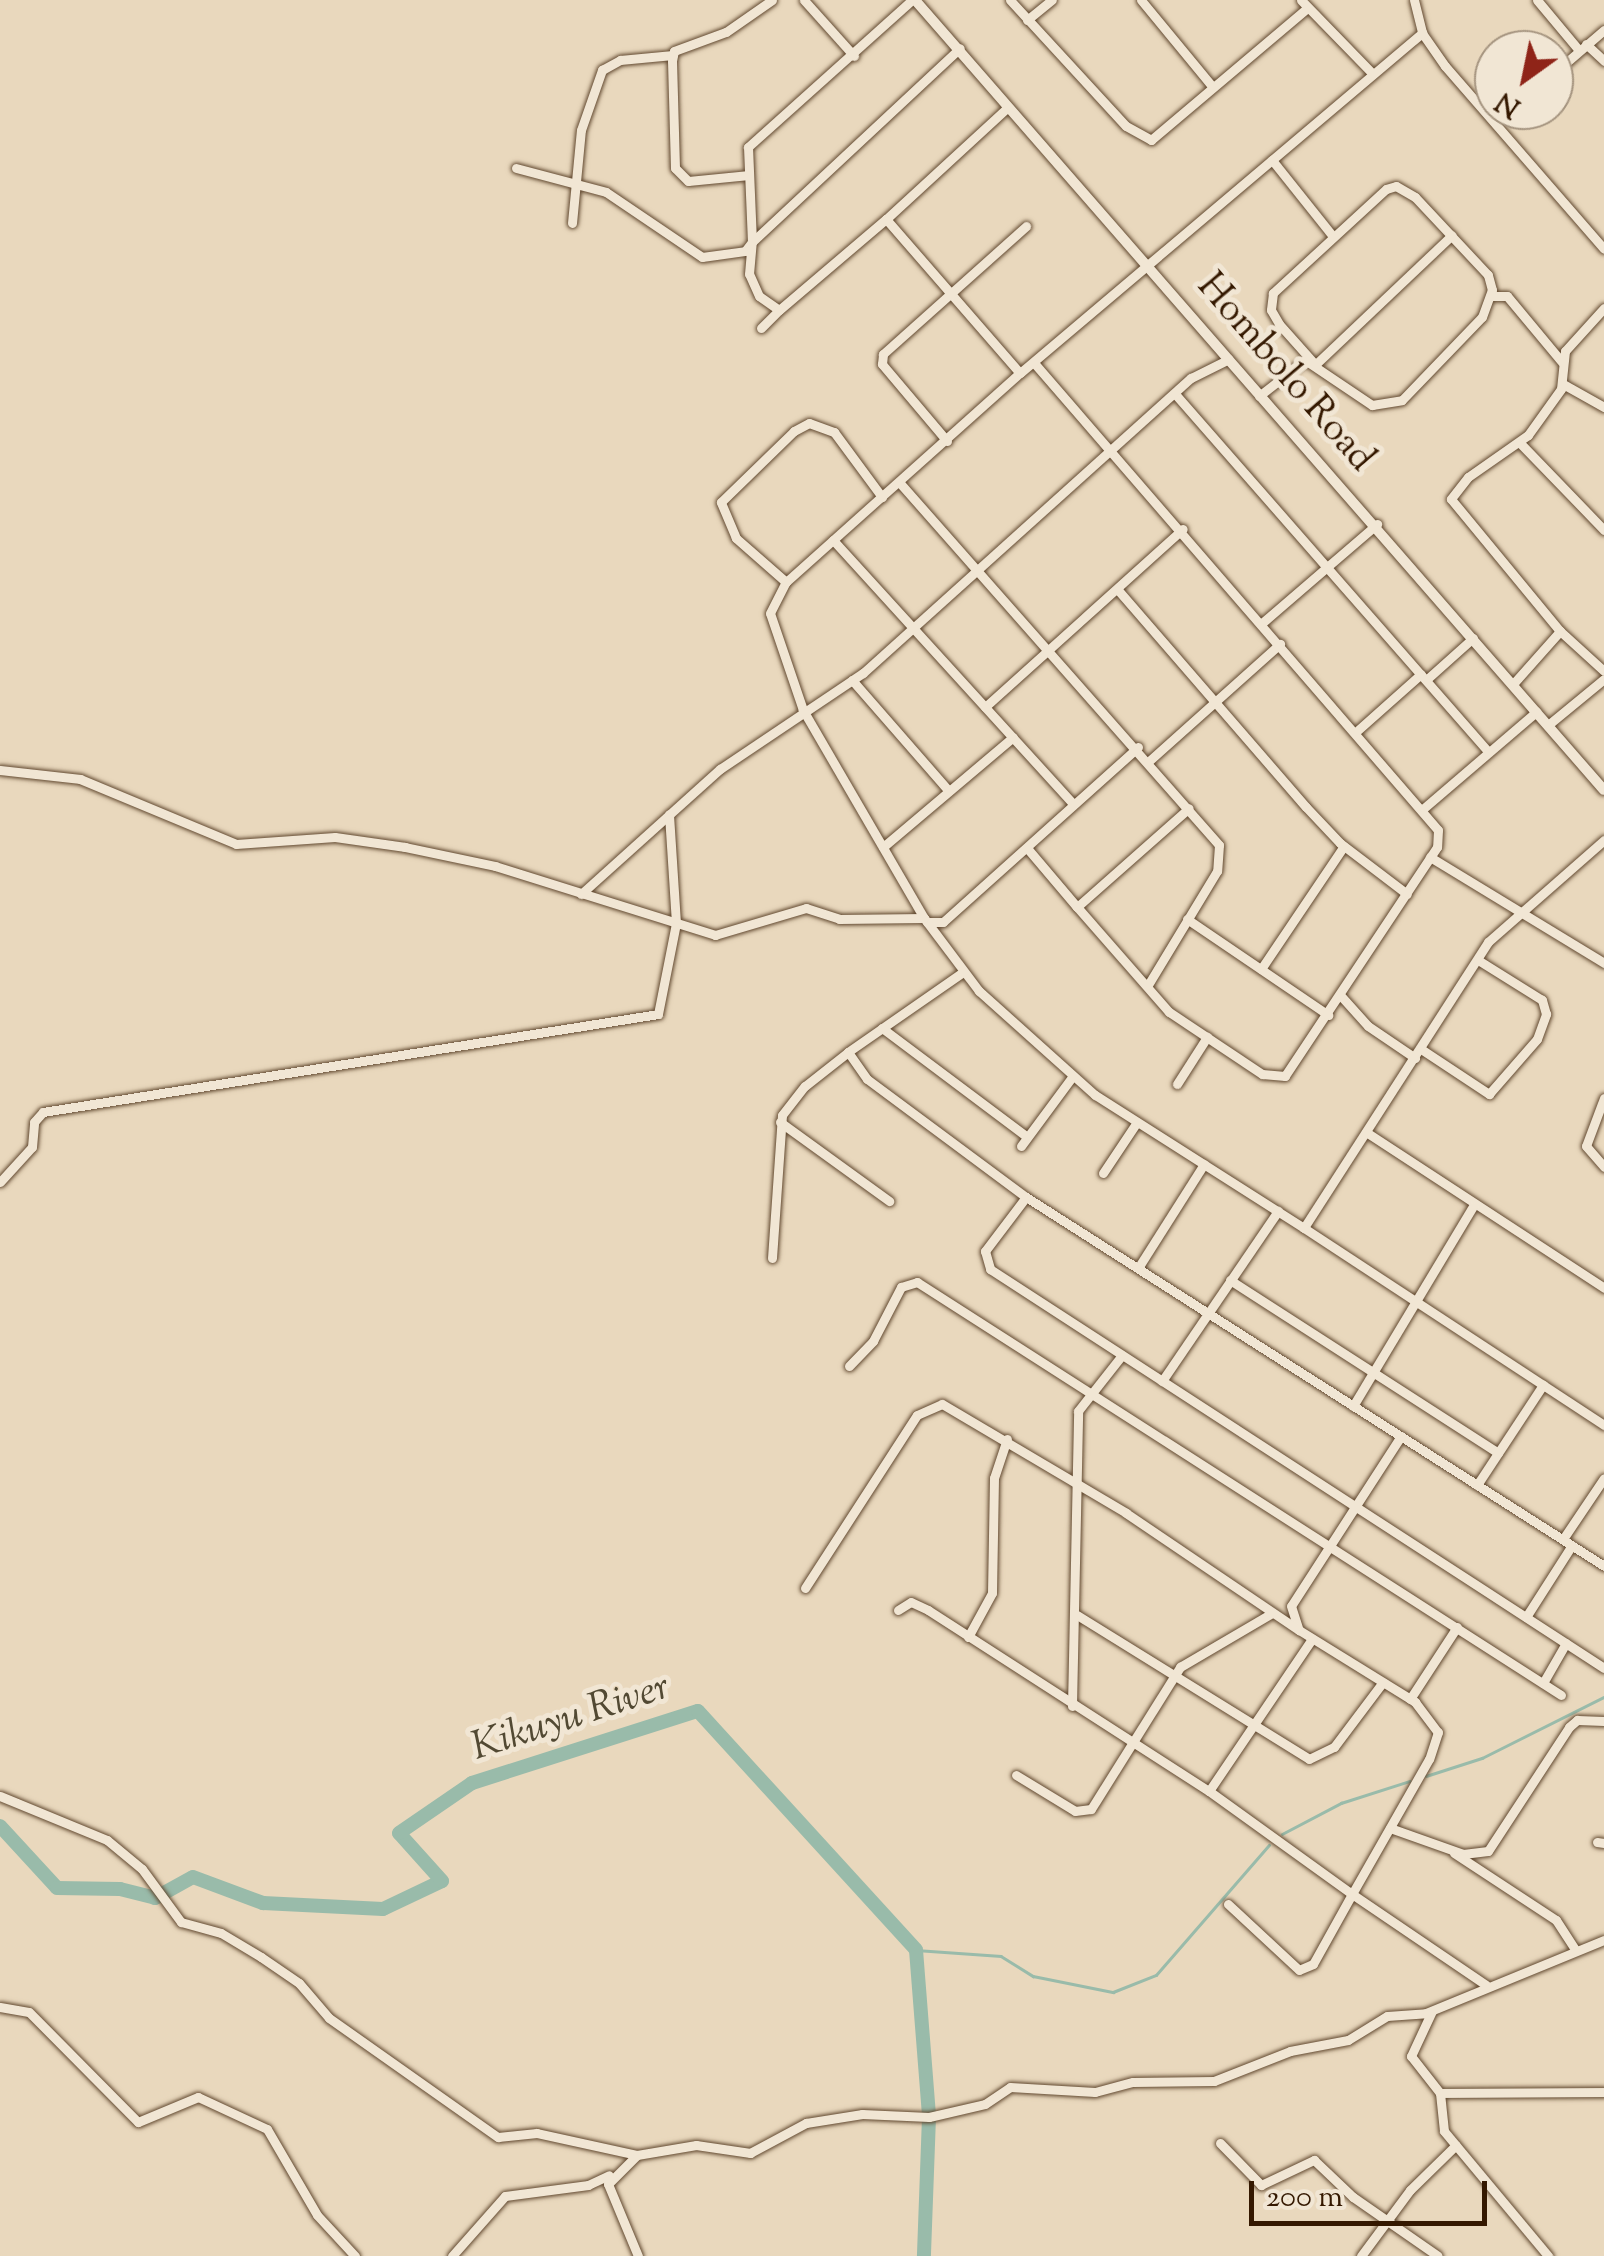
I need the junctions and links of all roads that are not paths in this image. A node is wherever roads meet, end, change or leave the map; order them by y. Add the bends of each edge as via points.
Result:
1 (772, 0) edge
2 (804, 0) edge
3 (914, 0) edge
4 (1010, 0) edge
5 (1052, 0) edge
6 (1142, 0) edge
7 (1414, 0) edge
8 (1536, 0) edge
9 (1304, 4) edge
10 (1027, 20) junction
11 (1604, 30) edge
12 (1422, 33) junction
13 (1582, 46) junction
14 (960, 48) junction
15 (1574, 54) edge
16 (673, 55) junction
17 (854, 56) junction
18 (1604, 60) edge
19 (1373, 74) junction
20 (1211, 85) junction
21 (1474, 94) edge
22 (1008, 108) junction
23 (1504, 130) edge
24 (1272, 160) junction
25 (516, 168) dead end
26 (749, 174) junction
27 (574, 182) junction
28 (886, 218) junction
29 (572, 223) dead end
30 (1026, 226) dead end
31 (1332, 234) junction
32 (1452, 235) junction
33 (752, 242) junction
34 (1604, 249) edge
35 (1147, 263) junction
36 (950, 290) junction
37 (1491, 296) junction
38 (1604, 308) edge
39 (779, 310) junction
40 (761, 328) dead end
41 (1229, 358) junction
42 (1314, 362) junction
43 (1562, 362) junction
44 (1036, 364) junction
45 (1020, 373) junction
46 (1563, 384) junction
47 (1176, 395) junction
48 (1258, 396) junction
49 (1604, 406) edge
50 (947, 441) junction
51 (1520, 443) junction
52 (1110, 450) junction
53 (900, 482) junction
54 (882, 497) junction
55 (1376, 524) junction
56 (1183, 529) junction
57 (1604, 530) edge
58 (833, 540) junction
59 (1326, 563) junction
60 (979, 571) junction
61 (786, 582) junction
62 (1118, 590) junction
63 (1262, 623) junction
64 (914, 628) junction
65 (1560, 631) junction
66 (1473, 638) junction
67 (1280, 644) junction
68 (1052, 650) junction
69 (1604, 671) edge
70 (1423, 677) junction
71 (1604, 679) edge
72 (852, 680) junction
73 (1513, 684) junction
74 (1216, 701) junction
75 (985, 708) junction
76 (803, 710) junction
77 (1536, 712) junction
78 (1548, 725) junction
79 (1358, 730) junction
80 (1013, 737) junction
81 (1138, 747) junction
82 (1488, 752) junction
83 (1149, 761) junction
84 (0, 770) edge
85 (1602, 785) edge
86 (949, 792) junction
87 (1073, 804) junction
88 (1188, 808) junction
89 (1424, 808) junction
90 (669, 814) junction
91 (1604, 840) edge
92 (1344, 846) junction
93 (883, 847) junction
94 (1027, 848) junction
95 (1430, 857) junction
96 (581, 894) junction
97 (1407, 894) junction
98 (1077, 908) junction
99 (1526, 910) junction
100 (1187, 919) junction
101 (926, 920) junction
102 (676, 922) junction
103 (1478, 960) junction
104 (1604, 963) edge
105 (1260, 969) junction
106 (963, 972) junction
107 (1148, 985) junction
108 (1341, 996) junction
109 (1331, 1010) junction
110 (1368, 1026) junction
111 (882, 1028) junction
112 (1207, 1038) junction
113 (848, 1052) junction
114 (1418, 1054) junction
115 (1072, 1077) junction
116 (1177, 1084) dead end
117 (1604, 1098) edge
118 (780, 1122) junction
119 (1137, 1122) junction
120 (1366, 1132) junction
121 (1204, 1164) junction
122 (1604, 1166) edge
123 (1103, 1172) dead end
124 (0, 1182) edge
125 (1026, 1197) junction
126 (889, 1201) dead end
127 (1473, 1206) junction
128 (1278, 1212) junction
129 (1304, 1228) junction
130 (772, 1258) dead end
131 (1138, 1268) junction
132 (1230, 1280) junction
133 (1604, 1288) edge
134 (1414, 1301) junction
135 (1207, 1314) junction
136 (1122, 1355) junction
137 (849, 1366) dead end
138 (1374, 1372) junction
139 (1162, 1381) junction
140 (1543, 1385) junction
141 (1090, 1390) junction
142 (1353, 1406) junction
143 (1604, 1425) edge
144 (1401, 1436) junction
145 (1007, 1438) junction
146 (1498, 1453) junction
147 (1604, 1478) edge
148 (1074, 1480) junction
149 (1478, 1485) junction
150 (1354, 1506) junction
151 (1568, 1542) junction
152 (1328, 1544) junction
153 (1604, 1566) edge
154 (805, 1588) dead end
155 (898, 1610) dead end
156 (1272, 1613) junction
157 (1076, 1616) junction
158 (1526, 1617) junction
159 (1457, 1628) junction
160 (1298, 1630) junction
161 (968, 1637) junction
162 (1312, 1639) junction
163 (1566, 1643) junction
164 (1604, 1668) edge
165 (1175, 1675) junction
166 (1382, 1682) junction
167 (1543, 1683) junction
168 (1561, 1695) dead end
169 (1410, 1699) junction
170 (1072, 1706) junction
171 (1604, 1721) edge
172 (1253, 1725) junction
173 (1130, 1745) junction
174 (1016, 1775) dead end
175 (1209, 1790) junction
176 (0, 1796) edge
177 (1390, 1828) junction
178 (1448, 1848) junction
179 (1352, 1894) junction
180 (1228, 1904) dead end
181 (1604, 1940) edge
182 (1575, 1949) junction
183 (1486, 1986) junction
184 (0, 2007) edge
185 (1434, 2009) junction
186 (1604, 2092) edge
187 (1440, 2093) junction
188 (1220, 2143) dead end
189 (1456, 2145) junction
190 (637, 2155) junction
191 (612, 2174) junction
192 (1388, 2218) junction
193 (355, 2256) edge
194 (452, 2256) edge
195 (638, 2256) edge
196 (1361, 2256) edge
197 (1438, 2256) edge
198 (1548, 2256) edge

1 - 16 street via 726,32
2 - 17 street
3 - 14 street, Hombolo Road
3 - 17 street
4 - 10 street
5 - 10 street
6 - 20 street
7 - 12 street
8 - 13 street
9 - 19 street
9 - 20 street
10 - 20 street via 1145,139 1156,138
11 - 13 street
12 - 19 street
12 - 21 street
13 - 15 street
13 - 18 street
14 - 22 street, Hombolo Road
14 - 33 street
16 - 26 street via 675,168 688,181
16 - 27 street via 620,60 602,70 587,105
17 - 26 street via 760,132 748,148
19 - 24 street
22 - 28 street
22 - 35 street, Hombolo Road
23 - 34 street
24 - 31 street
24 - 35 street
25 - 27 street
26 - 33 street
27 - 29 street
27 - 33 street via 606,192 702,256 728,257
28 - 36 street
28 - 39 street
30 - 36 street
31 - 32 street via 1396,186
31 - 42 street via 1278,284 1270,304
32 - 37 street via 1482,264
32 - 42 street
33 - 39 street via 749,274 758,296
35 - 41 street, Hombolo Road
35 - 44 street
36 - 45 street
36 - 50 street via 882,359
37 - 42 street via 1461,342 1392,405 1360,400
37 - 43 street via 1507,296
38 - 43 street
39 - 40 street
41 - 47 street
41 - 48 street, Hombolo Road
42 - 48 street via 1298,362
43 - 46 street
44 - 45 street
44 - 52 street
45 - 50 street
46 - 49 street
46 - 51 street
47 - 52 street
47 - 59 street
48 - 55 street, Hombolo Road
50 - 53 street
51 - 57 street
51 - 65 street via 1468,476 1451,499
52 - 56 street
52 - 60 street
53 - 54 street
53 - 60 street
54 - 58 street
54 - 61 street via 834,432 810,423 794,431 721,506 736,538
55 - 59 street
55 - 66 street, Hombolo Road
56 - 62 street
56 - 63 street
58 - 61 street
58 - 64 street
59 - 63 street
59 - 70 street
60 - 64 street
60 - 68 street
61 - 76 street via 771,606 770,626
62 - 68 street
62 - 74 street
63 - 67 street
64 - 72 street
64 - 75 street
65 - 69 street
65 - 73 street
66 - 70 street
66 - 73 street, Hombolo Road
67 - 74 street
67 - 79 street
68 - 75 street
68 - 81 street
70 - 79 street
70 - 82 street
71 - 78 street
72 - 76 street
72 - 86 street
73 - 77 street, Hombolo Road
74 - 83 street
74 - 92 street
75 - 80 street
76 - 90 street
76 - 93 street
77 - 78 street, Hombolo Road
77 - 82 street
78 - 85 street, Hombolo Road
79 - 89 street
80 - 86 street
80 - 87 street
81 - 83 street
81 - 87 street
82 - 89 street
83 - 88 street
84 - 96 street via 80,779 236,844 350,838 496,866
86 - 93 street
87 - 94 street
88 - 98 street
88 - 100 street via 1219,845 1219,862
89 - 95 street via 1438,830
90 - 96 street
90 - 102 street
91 - 99 street
92 - 97 street
92 - 105 street
93 - 101 street
94 - 98 street
94 - 101 street via 943,922
95 - 97 street
95 - 99 street
96 - 102 street
97 - 108 street
98 - 107 street
99 - 103 street via 1490,939
99 - 104 street
100 - 105 street
100 - 107 street
101 - 102 street via 893,914 838,919 806,908 728,936
101 - 106 street
102 - 124 street via 663,1005 650,1018 43,1112 34,1122 32,1147
103 - 114 street
103 - 114 street via 1542,1000 1546,1014 1537,1039 1489,1094
105 - 109 street
106 - 111 street
106 - 115 street
107 - 112 street via 1169,1012
108 - 109 street
108 - 110 street
109 - 110 street
109 - 112 street via 1286,1076 1262,1074
110 - 114 street
111 - 113 street
111 - 115 street via 1024,1141
112 - 116 street
113 - 118 street via 805,1086
113 - 125 street via 908,1114
114 - 120 street
115 - 119 street
117 - 122 street via 1586,1146
118 - 126 street
118 - 130 street
119 - 121 street
119 - 123 street
120 - 127 street
120 - 129 street
121 - 128 street
121 - 131 street
125 - 131 street
125 - 136 street via 982,1260
127 - 133 street
127 - 134 street
128 - 129 street
128 - 132 street
129 - 134 street
131 - 135 street
132 - 135 street
132 - 138 street
134 - 138 street
134 - 140 street
135 - 139 street
135 - 142 street
136 - 139 street
136 - 141 street
137 - 141 street via 864,1354 902,1288 917,1282
138 - 142 street
138 - 146 street
139 - 150 street
140 - 143 street
140 - 146 street
141 - 148 street via 1078,1410
141 - 152 street
142 - 144 street
144 - 149 street
144 - 150 street
145 - 148 street
145 - 154 street via 956,1406 929,1406
145 - 161 street via 994,1478 992,1593
146 - 149 street
147 - 151 street
148 - 156 street
148 - 157 street
149 - 151 street
150 - 152 street
150 - 158 street
151 - 153 street
151 - 158 street
152 - 159 street
152 - 160 street via 1291,1606
155 - 161 street via 911,1602
156 - 160 street
156 - 165 street via 1190,1659
157 - 165 street
157 - 170 street
158 - 163 street
159 - 167 street
159 - 169 street
160 - 162 street
161 - 170 street
162 - 166 street
162 - 172 street
163 - 164 street
163 - 167 street
165 - 172 street
165 - 173 street
166 - 169 street
166 - 172 street via 1334,1748 1316,1760
167 - 168 street
169 - 177 street via 1438,1732
170 - 173 street
171 - 178 street via 1577,1720 1569,1727 1488,1851 1476,1856
172 - 175 street
173 - 174 street via 1090,1808 1074,1811
173 - 175 street
175 - 179 street
176 - 190 street via 107,1840 137,1864 180,1922 221,1933 261,1957 426,2093 498,2138 543,2134
177 - 178 street
177 - 179 street
178 - 182 street via 1556,1920
179 - 180 street via 1312,1964 1299,1970
179 - 183 street
181 - 182 street
182 - 183 street
183 - 185 street
184 - 193 street via 27,2010 134,2120 198,2098 267,2129 316,2215
185 - 187 street via 1411,2056
185 - 190 street via 1386,2016 1348,2040 1290,2050 1214,2081 1133,2082 1095,2092 1010,2087 985,2104 929,2116 862,2114 806,2123 750,2152 696,2145
186 - 187 street
187 - 189 street via 1441,2123
188 - 192 street via 1261,2185 1314,2160 1353,2197
189 - 192 street
189 - 198 street
190 - 191 street
191 - 194 street via 588,2186 505,2196
191 - 195 street via 609,2190
192 - 196 street
192 - 197 street

